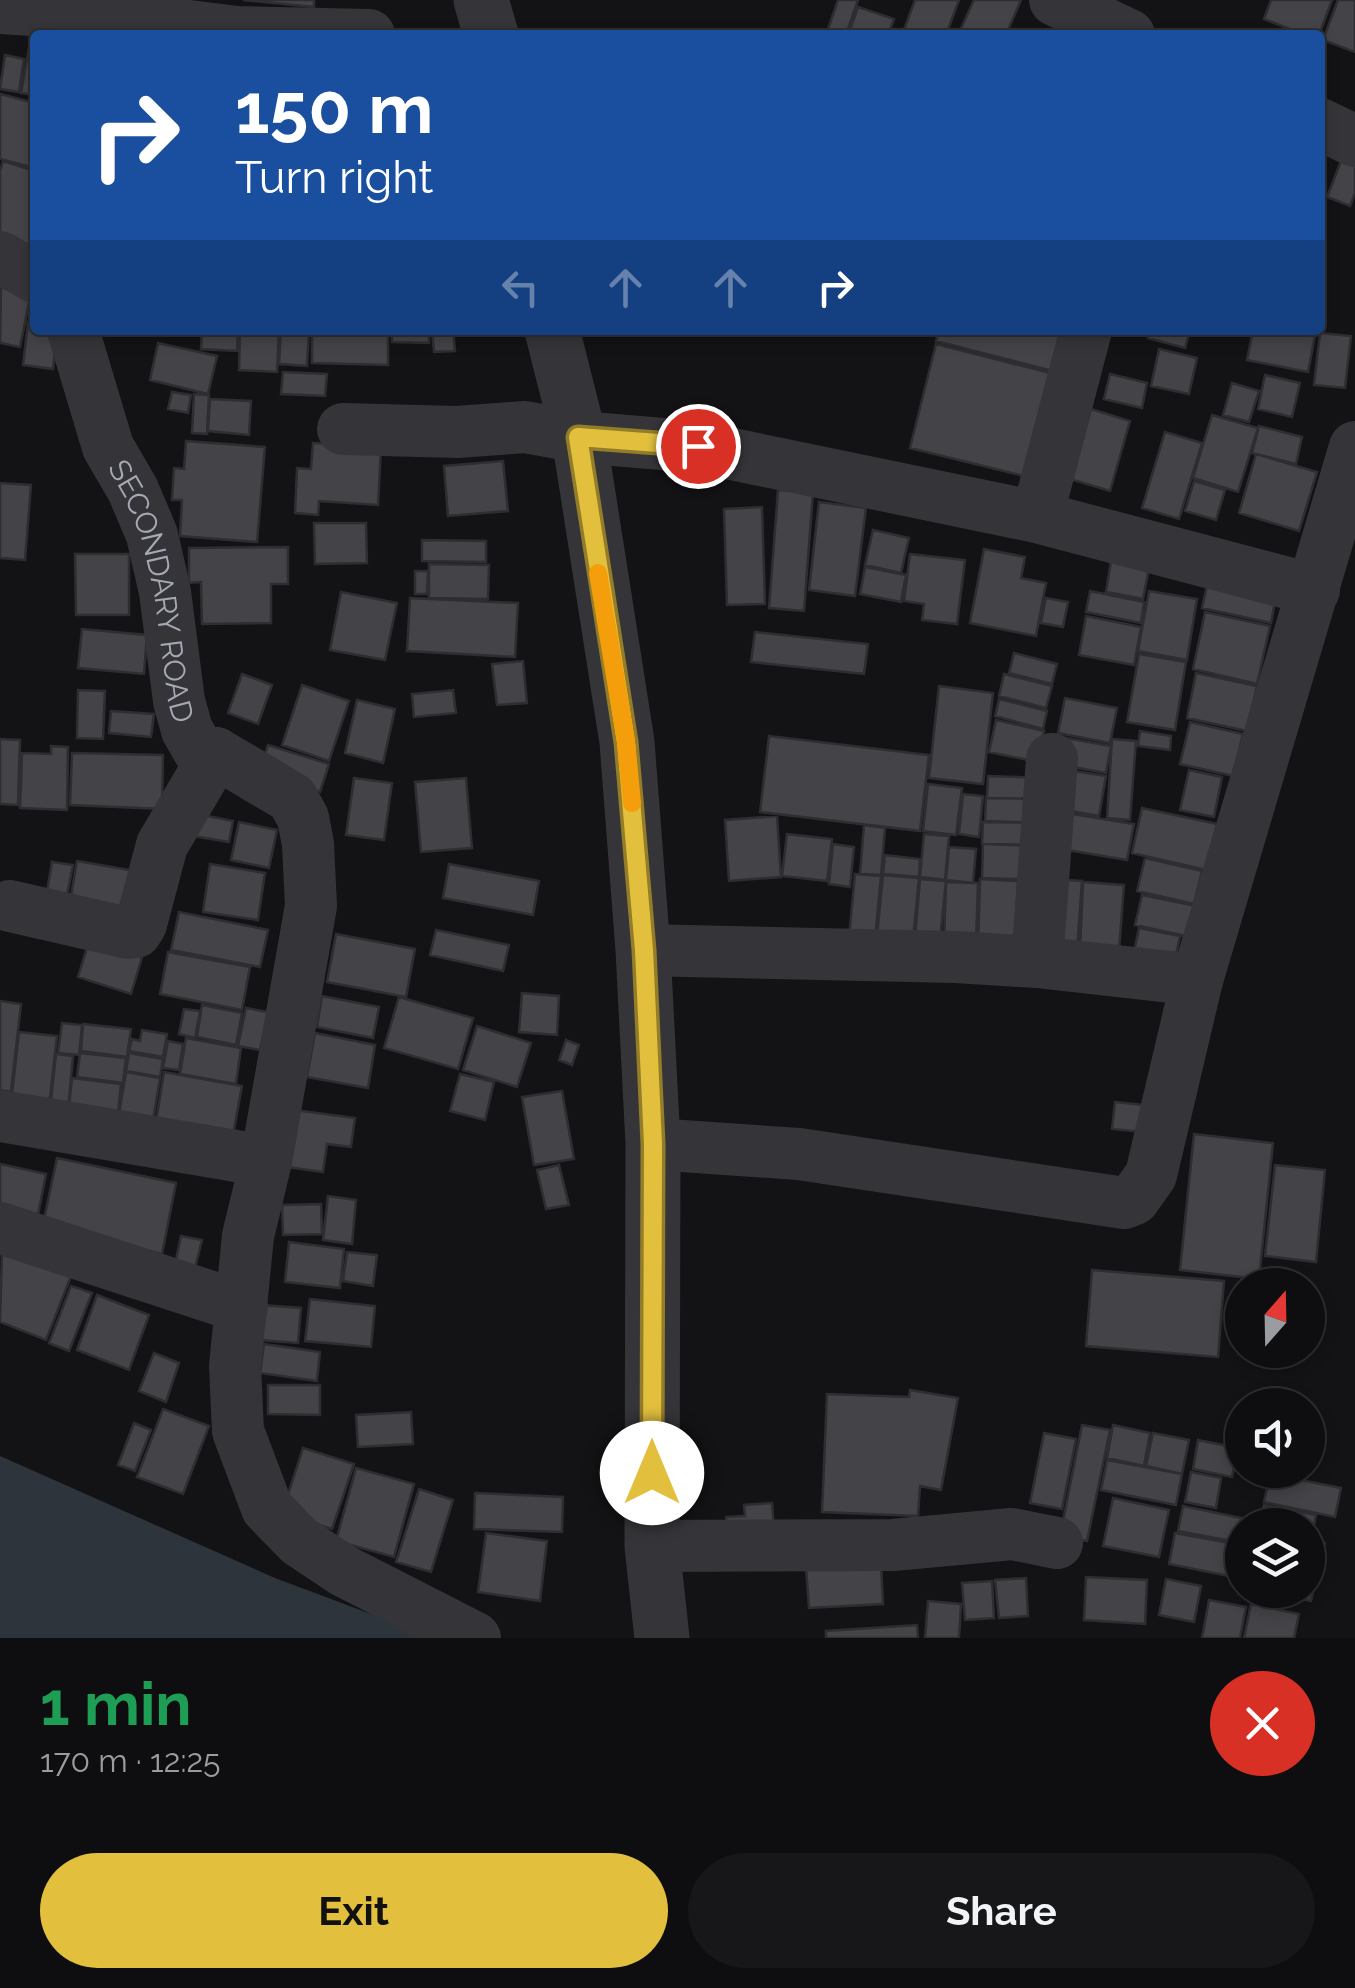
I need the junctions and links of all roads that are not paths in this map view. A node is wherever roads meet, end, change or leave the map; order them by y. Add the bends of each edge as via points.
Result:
1 (368, 0) edge
2 (480, 0) edge
3 (1055, 0) edge
4 (0, 8) edge
5 (221, 30) edge
6 (338, 30) edge
7 (489, 30) edge
8 (1119, 30) edge
9 (1325, 126) edge
10 (1355, 140) edge
11 (0, 257) edge
12 (30, 273) edge
13 (75, 335) edge
14 (553, 335) edge
15 (1085, 335) edge
16 (342, 429) dead end
17 (578, 437) junction
18 (1355, 447) edge
19 (1037, 517) junction
20 (1314, 590) junction
21 (216, 753) junction
22 (1052, 760) dead end
23 (10, 906) dead end
24 (644, 950) junction
25 (1037, 962) junction
26 (1197, 980) junction
27 (0, 1116) edge
28 (653, 1144) junction
29 (266, 1161) junction
30 (0, 1228) edge
31 (242, 1307) junction
32 (1057, 1542) dead end
33 (652, 1546) junction
34 (475, 1638) edge
35 (662, 1638) edge

1 - 6 street
2 - 7 street
3 - 8 street
4 - 5 street
9 - 10 street
11 - 12 street
13 - 21 street, SECONDARY ROAD via 108,447 156,550 187,730 198,751
14 - 17 street
15 - 19 street
16 - 17 street via 525,427
17 - 19 street via 698,446
17 - 24 street via 626,742
18 - 20 street
19 - 20 street
20 - 26 street
21 - 23 street via 162,846 136,932
21 - 29 street, SECONDARY ROAD via 292,798 304,818 311,906
22 - 25 street
24 - 25 street
24 - 28 street
25 - 26 street
26 - 28 street via 1151,1175 1124,1203 799,1154
27 - 29 street
28 - 33 street
29 - 31 street via 248,1236
30 - 31 street
31 - 34 street via 234,1366 238,1431 268,1508 344,1571
32 - 33 street via 1012,1534 893,1545
33 - 35 street

